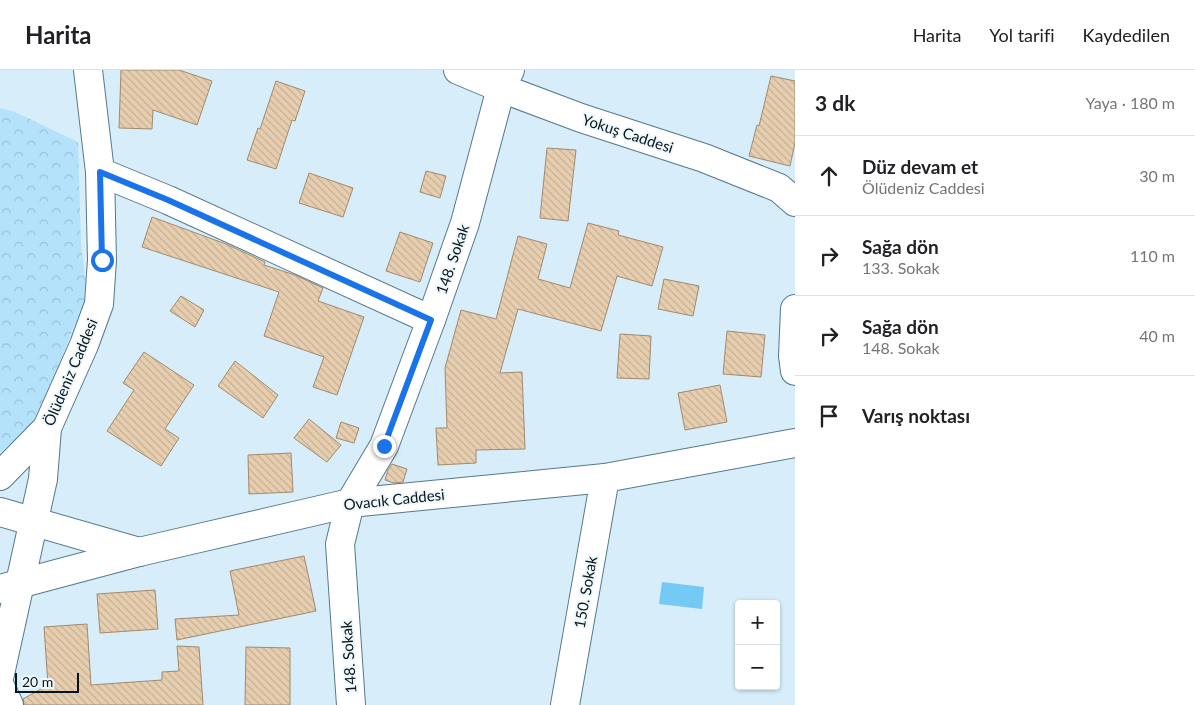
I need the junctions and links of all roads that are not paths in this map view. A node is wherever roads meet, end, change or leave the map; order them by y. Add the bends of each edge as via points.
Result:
1 (88, 70) edge
2 (458, 70) edge
3 (506, 79) edge
4 (100, 172) junction
5 (795, 202) edge
6 (795, 309) edge
7 (431, 320) junction
8 (795, 371) edge
9 (47, 428) junction
10 (795, 443) edge
11 (0, 476) edge
12 (605, 478) junction
13 (350, 502) junction
14 (0, 512) edge
15 (34, 521) junction
16 (139, 552) junction
17 (10, 586) edge
18 (0, 674) edge
19 (0, 686) edge
20 (9, 705) edge
21 (351, 705) edge
22 (565, 705) edge

1 - 4 street, Ölüdeniz Caddesi
2 - 3 street, Yokuş Caddesi
3 - 5 street, Yokuş Caddesi via 581,118 704,158 778,188
3 - 7 street, 148. Sokak via 465,223
4 - 7 street
4 - 9 street, Ölüdeniz Caddesi via 102,260 98,304 84,345
6 - 8 street
7 - 13 street, 148. Sokak via 384,446
9 - 11 street, Ölüdeniz Caddesi
9 - 15 street via 43,479
10 - 12 street, Ovacık Caddesi
12 - 13 street, Ovacık Caddesi
12 - 22 street, 150. Sokak
13 - 16 street, Ovacık Caddesi
13 - 21 street, 148. Sokak via 340,544
14 - 15 street, Ovacık Caddesi
15 - 16 street, Ovacık Caddesi
15 - 17 street
16 - 17 street
17 - 18 street
19 - 20 street

